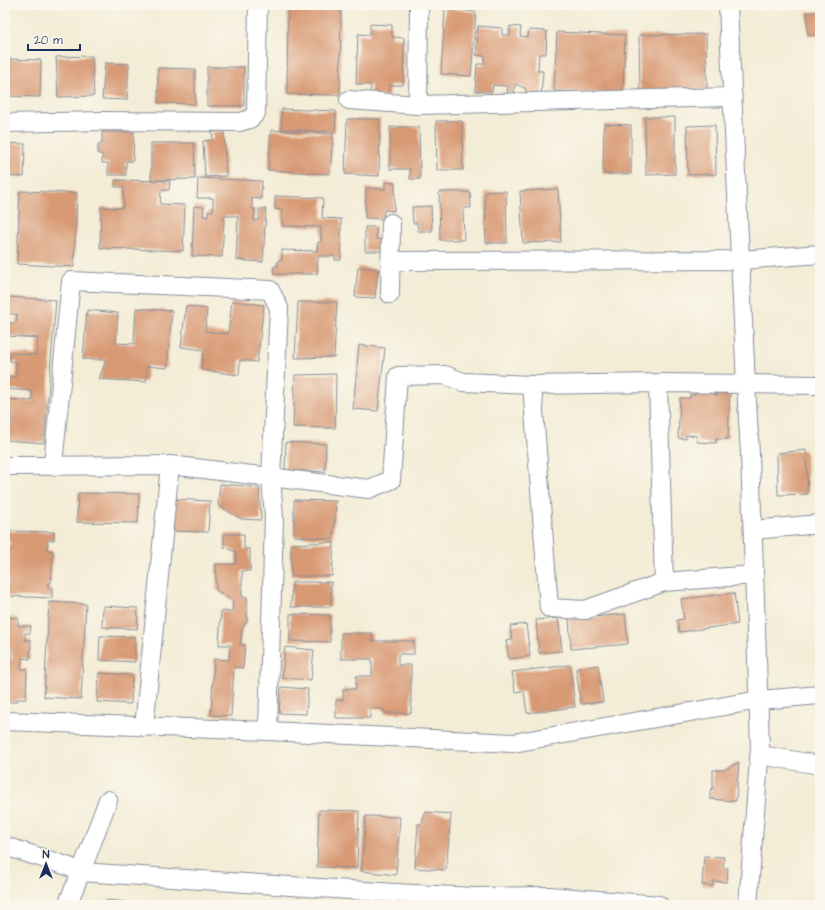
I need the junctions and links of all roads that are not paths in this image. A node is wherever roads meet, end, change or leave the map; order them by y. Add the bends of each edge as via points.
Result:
1 (258, 5) edge
2 (419, 5) edge
3 (728, 5) edge
4 (733, 98) junction
5 (348, 100) dead end
6 (418, 105) junction
7 (5, 123) edge
8 (391, 223) dead end
9 (820, 254) edge
10 (740, 260) junction
11 (390, 261) junction
12 (390, 294) dead end
13 (658, 383) junction
14 (746, 384) junction
15 (532, 385) junction
16 (820, 385) edge
17 (53, 465) junction
18 (170, 465) junction
19 (5, 466) edge
20 (271, 478) junction
21 (820, 524) edge
22 (753, 530) junction
23 (754, 575) junction
24 (664, 582) junction
25 (820, 694) edge
26 (759, 700) junction
27 (5, 721) edge
28 (144, 727) junction
29 (268, 731) junction
30 (760, 755) junction
31 (820, 765) edge
32 (108, 800) dead end
33 (5, 846) edge
34 (81, 872) junction
35 (394, 899) edge
36 (67, 905) edge
37 (659, 905) edge
38 (748, 905) edge

1 - 7 street via 256,112 250,119 240,122
2 - 6 street
3 - 4 street
4 - 6 street
4 - 10 street
5 - 6 street
8 - 11 street
9 - 10 street
10 - 11 street
10 - 14 street
11 - 12 street
13 - 14 street
13 - 15 street
13 - 24 street
14 - 16 street
14 - 22 street
15 - 20 street via 463,382 445,375 398,376 391,480 369,489
15 - 24 street via 549,608 585,610
17 - 18 street
17 - 19 street
17 - 20 street via 71,281 270,290 279,308
18 - 20 street
18 - 28 street
20 - 29 street via 274,517
21 - 22 street
22 - 23 street
23 - 24 street
23 - 26 street
25 - 26 street
26 - 29 street via 513,743
26 - 30 street
27 - 28 street
28 - 29 street
30 - 31 street
30 - 38 street
32 - 34 street
33 - 34 street
34 - 35 street
34 - 36 street
35 - 37 street via 549,896

